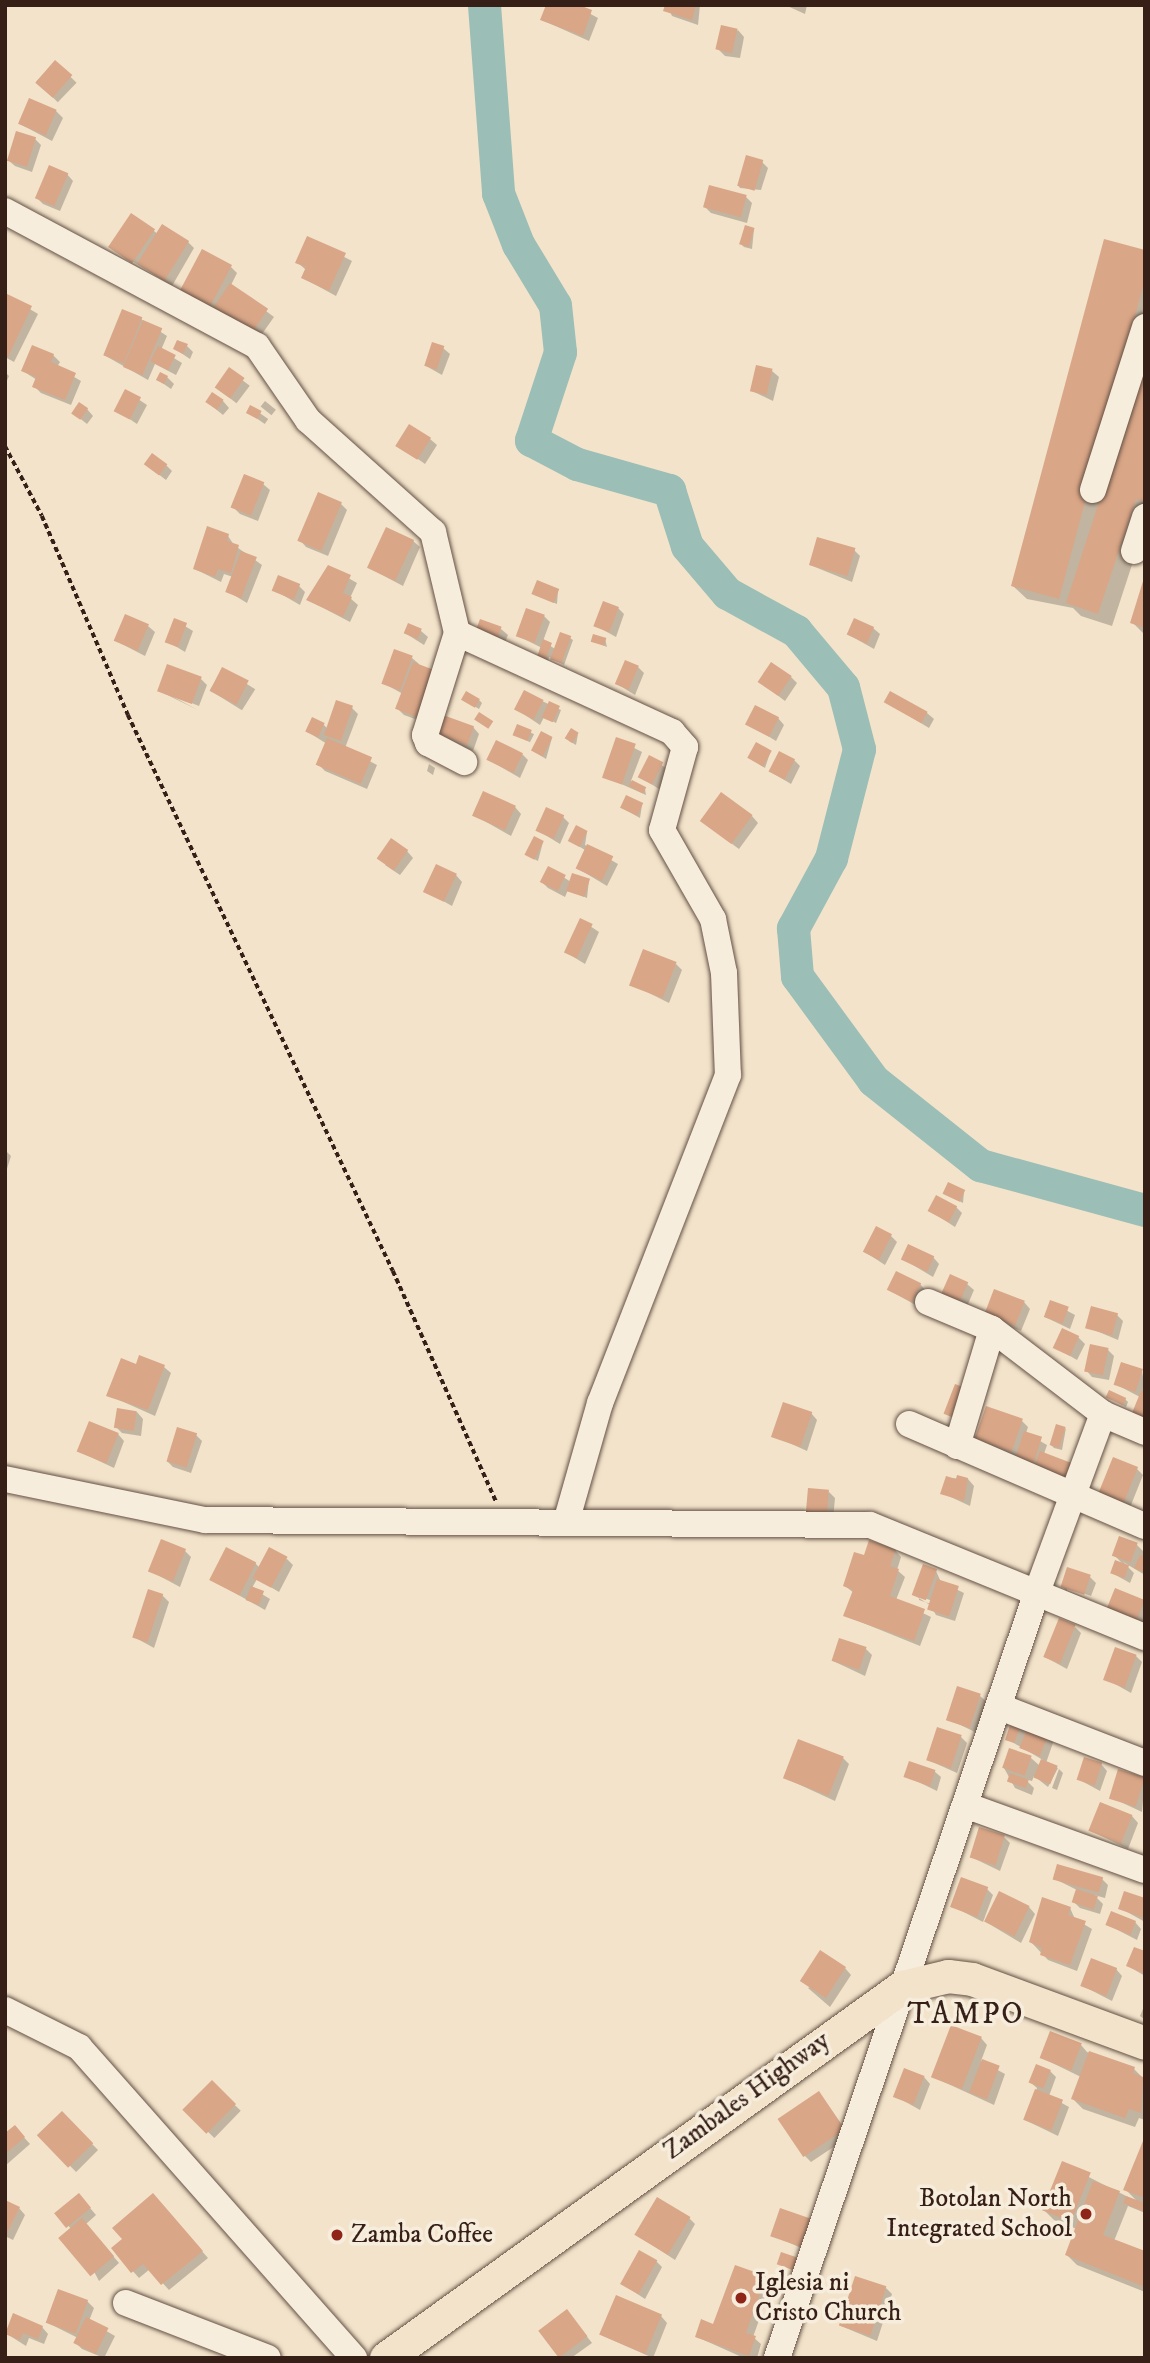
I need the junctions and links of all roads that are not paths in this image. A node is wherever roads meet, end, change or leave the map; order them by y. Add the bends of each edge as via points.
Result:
1 (5, 211) edge
2 (1145, 327) edge
3 (1093, 490) dead end
4 (1145, 517) edge
5 (1134, 551) dead end
6 (457, 633) junction
7 (464, 762) dead end
8 (928, 1302) dead end
9 (992, 1329) junction
10 (1103, 1414) junction
11 (909, 1424) dead end
12 (1145, 1432) edge
13 (957, 1446) junction
14 (5, 1479) edge
15 (1072, 1496) junction
16 (566, 1522) junction
17 (1145, 1526) edge
18 (1037, 1592) junction
19 (1145, 1637) edge
20 (1000, 1707) junction
21 (1145, 1763) edge
22 (965, 1805) junction
23 (1145, 1870) edge
24 (902, 1987) junction
25 (5, 2010) edge
26 (1145, 2043) edge
27 (126, 2303) dead end
28 (268, 2358) edge
29 (354, 2358) edge
30 (386, 2358) edge
31 (777, 2358) edge

1 - 6 street via 257,346 308,420 433,532
2 - 3 street
4 - 5 street
6 - 7 street via 425,735 428,743
6 - 16 street via 681,739 684,756 662,830 713,919 724,973 730,1056 724,1090 600,1403
8 - 9 street
9 - 10 street
9 - 13 street
10 - 12 street
10 - 15 street
11 - 13 street
13 - 15 street
14 - 16 street via 205,1520
15 - 17 street
15 - 18 street
16 - 18 street via 870,1525
18 - 19 street
18 - 20 street
20 - 21 street
20 - 22 street
22 - 23 street
22 - 24 street
24 - 26 main road, Zambales Highway via 948,1976 972,1979
24 - 30 main road, Zambales Highway
24 - 31 street
25 - 29 street via 79,2047
27 - 28 street

